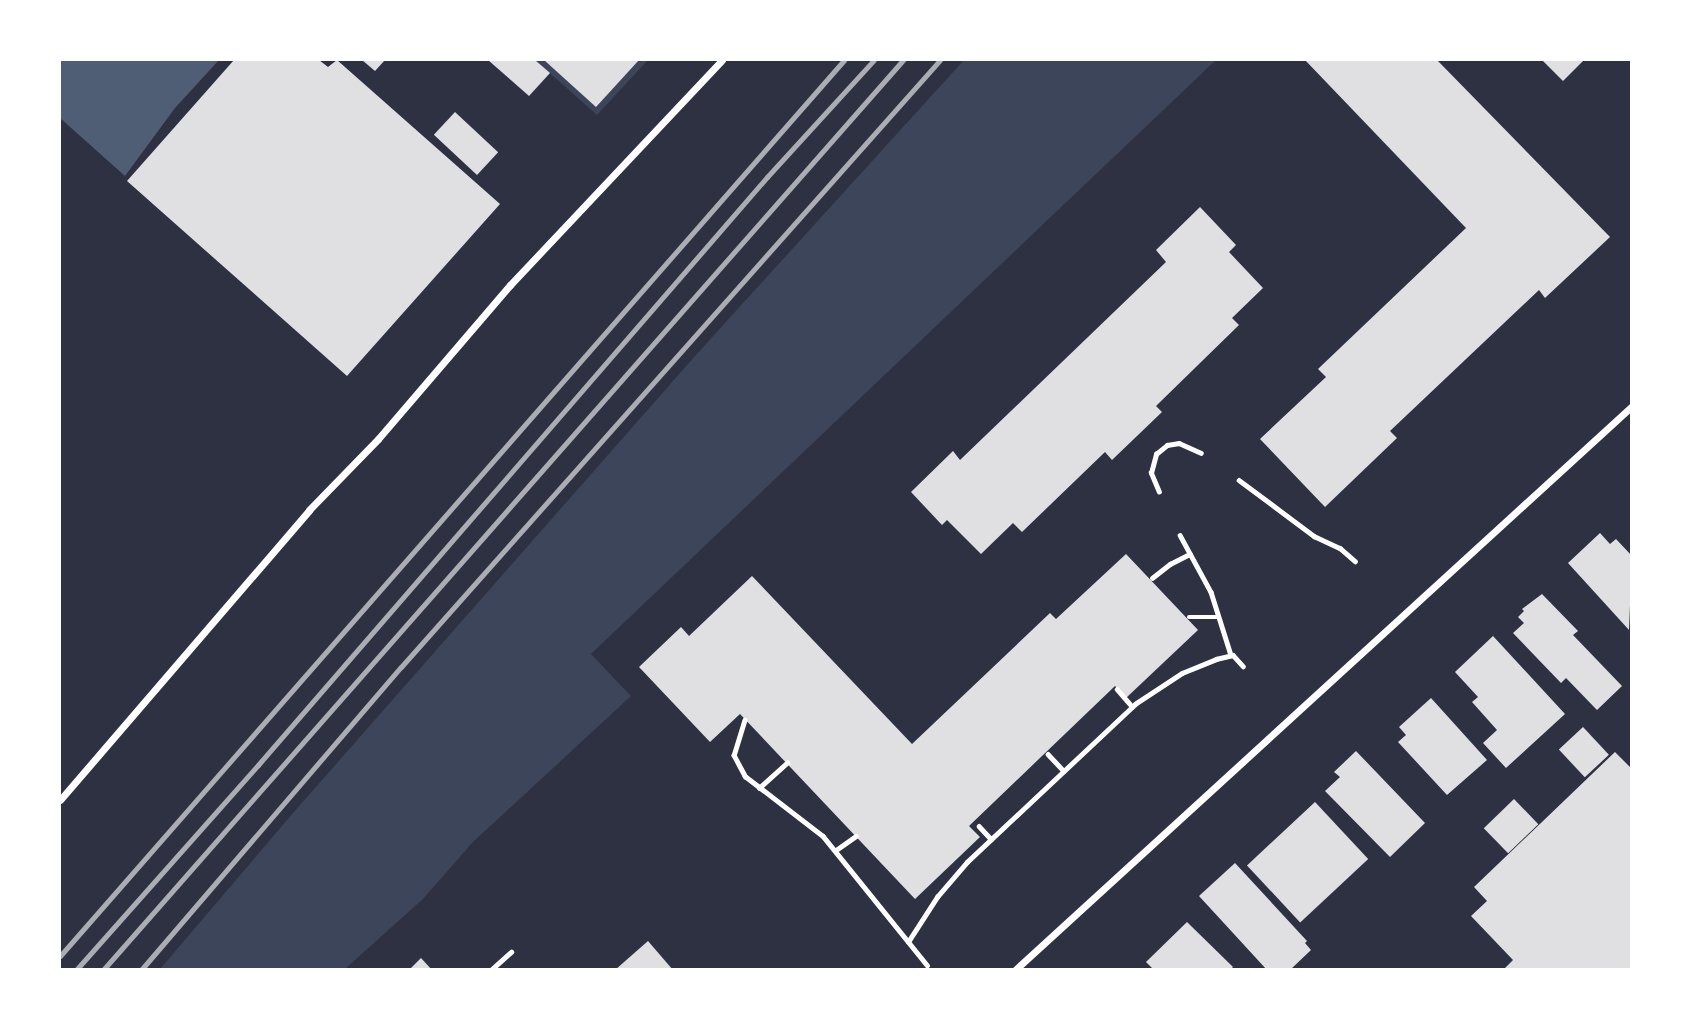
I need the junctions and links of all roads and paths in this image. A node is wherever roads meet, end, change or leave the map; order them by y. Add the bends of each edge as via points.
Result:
1 (722, 60) edge
2 (1632, 406) edge
3 (1201, 453) dead end
4 (1240, 480) dead end
5 (1159, 492) dead end
6 (1180, 535) dead end
7 (1190, 554) junction
8 (1355, 561) dead end
9 (1153, 578) dead end
10 (1189, 617) dead end
11 (1218, 617) junction
12 (1231, 655) junction
13 (1243, 666) dead end
14 (1117, 689) dead end
15 (1132, 706) junction
16 (745, 720) dead end
17 (1048, 754) dead end
18 (786, 763) dead end
19 (1064, 771) junction
20 (759, 788) junction
21 (60, 800) edge
22 (979, 825) dead end
23 (856, 836) dead end
24 (991, 839) junction
25 (836, 850) junction
26 (908, 942) junction
27 (511, 952) dead end
28 (927, 965) dead end
29 (491, 970) edge
30 (1015, 970) edge

1 - 21 street via 510,285
2 - 30 street
3 - 5 path via 1179,443 1167,445 1152,463
4 - 8 path
6 - 7 path
7 - 9 path
7 - 11 path via 1212,592
10 - 11 path
11 - 12 path
12 - 13 path
12 - 15 path via 1182,673
14 - 15 path
15 - 19 path
16 - 20 path via 734,755 745,776
17 - 19 path
18 - 20 path
19 - 24 path
20 - 25 path via 811,825
22 - 24 path
23 - 25 path
24 - 26 path via 949,882
25 - 26 path
26 - 28 path
27 - 29 path

